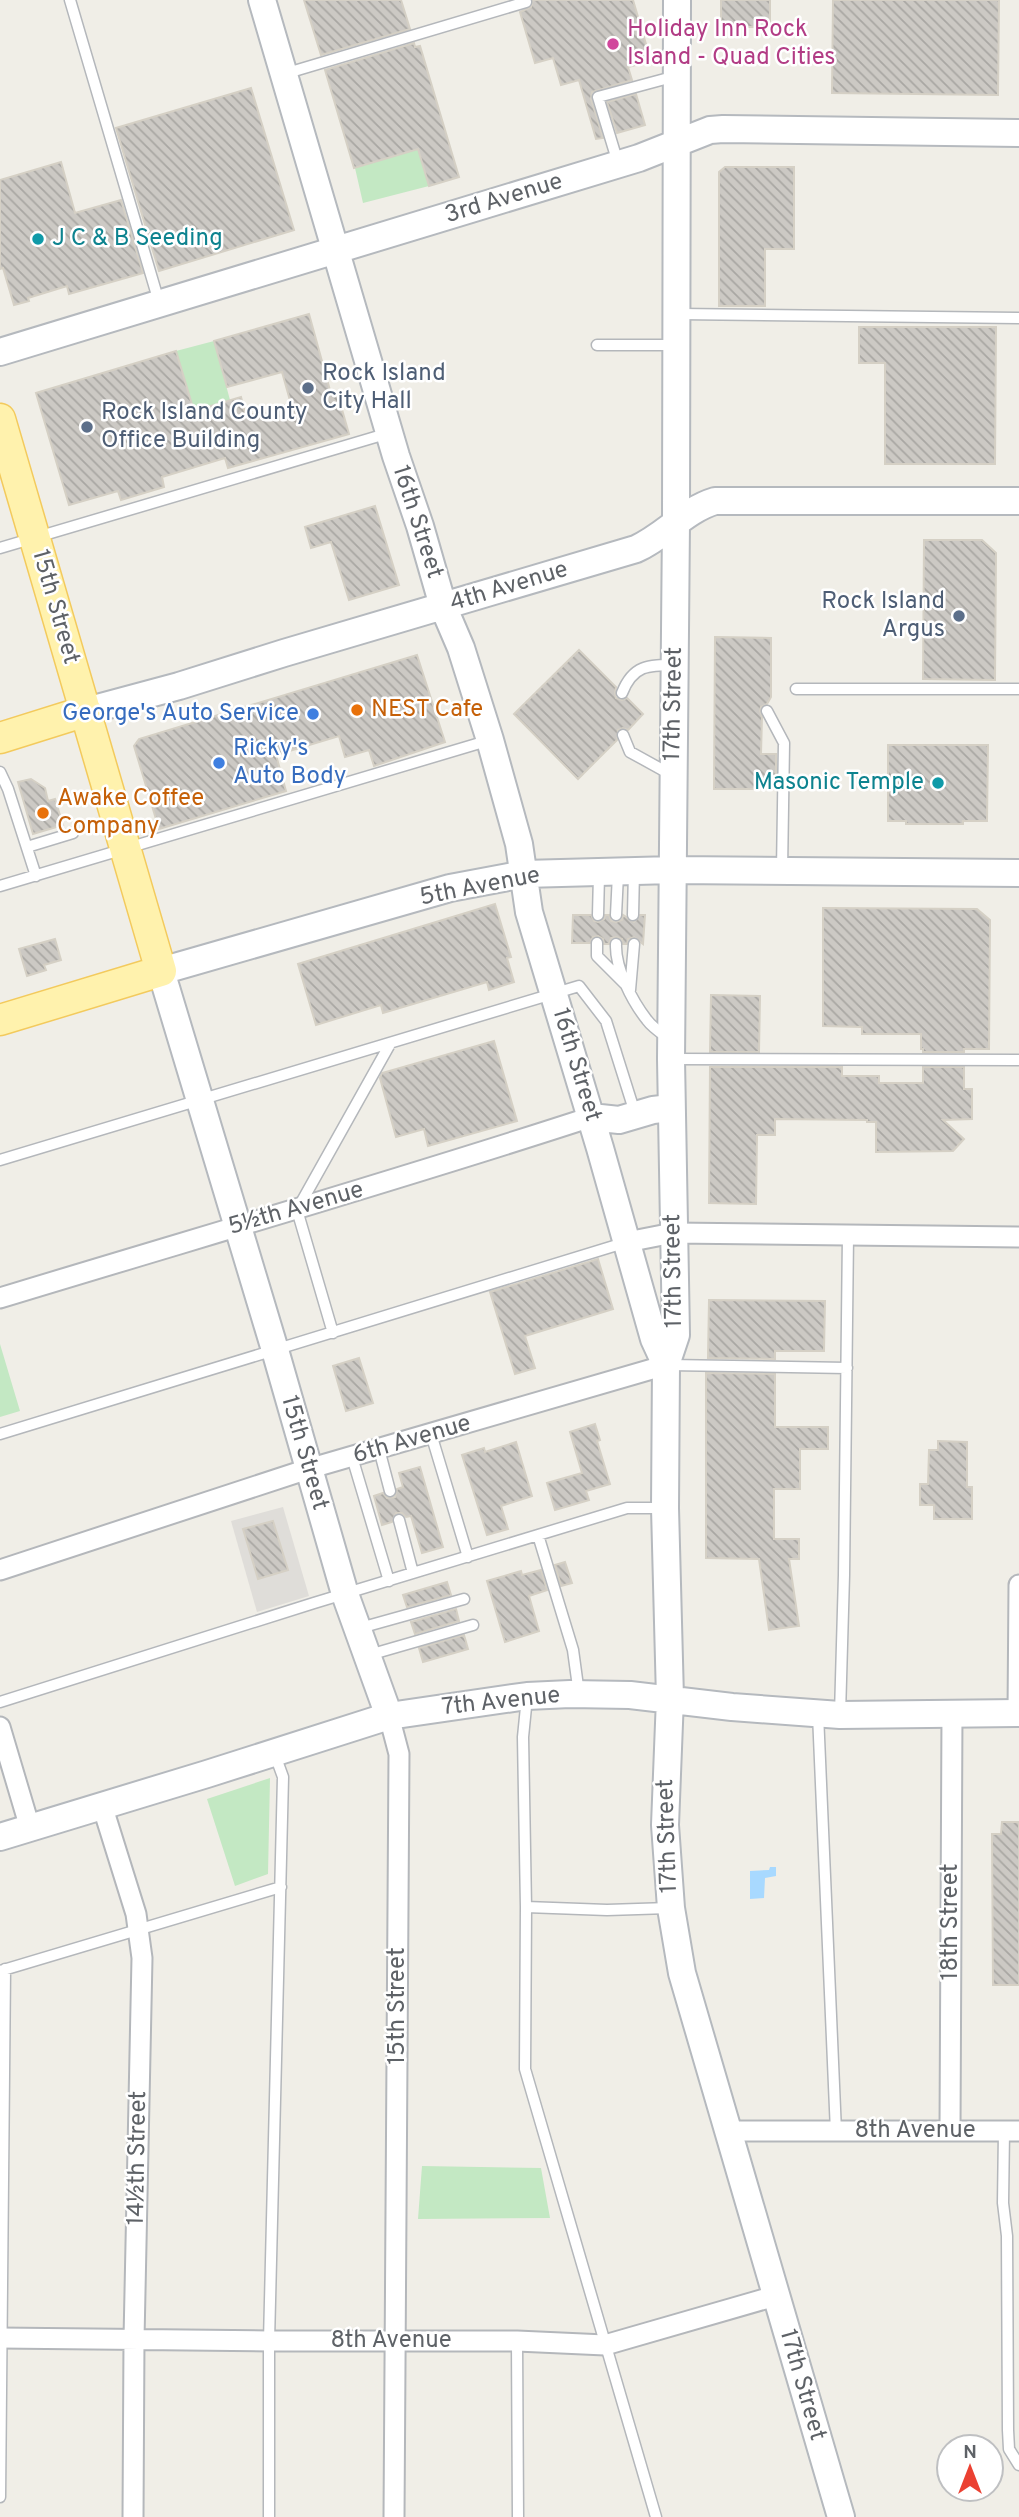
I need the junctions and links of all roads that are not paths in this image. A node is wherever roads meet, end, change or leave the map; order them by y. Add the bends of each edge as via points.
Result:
1 (70, 0) edge
2 (262, 0) edge
3 (525, 0) edge
4 (677, 0) edge
5 (284, 74) junction
6 (677, 76) junction
7 (1019, 133) edge
8 (676, 142) junction
9 (618, 164) junction
10 (334, 251) junction
11 (160, 304) junction
12 (675, 314) junction
13 (1019, 318) edge
14 (597, 345) dead end
15 (676, 345) junction
16 (0, 352) edge
17 (0, 419) edge
18 (389, 433) junction
19 (1019, 501) edge
20 (676, 523) junction
21 (34, 536) junction
22 (0, 548) edge
23 (443, 607) junction
24 (675, 665) junction
25 (796, 689) dead end
26 (1019, 689) edge
27 (622, 693) dead end
28 (86, 711) junction
29 (767, 711) dead end
30 (623, 734) dead end
31 (0, 738) edge
32 (490, 740) junction
33 (0, 772) edge
34 (674, 776) junction
35 (4, 790) edge
36 (73, 833) dead end
37 (27, 847) junction
38 (125, 849) junction
39 (673, 870) junction
40 (617, 871) junction
41 (782, 871) junction
42 (1019, 873) edge
43 (524, 874) junction
44 (36, 876) junction
45 (0, 886) edge
46 (598, 915) dead end
47 (616, 915) dead end
48 (633, 915) dead end
49 (597, 943) dead end
50 (616, 944) dead end
51 (634, 944) dead end
52 (161, 971) junction
53 (630, 990) junction
54 (555, 995) junction
55 (0, 1020) edge
56 (390, 1044) junction
57 (671, 1050) junction
58 (1019, 1060) edge
59 (199, 1098) junction
60 (671, 1108) junction
61 (636, 1115) junction
62 (591, 1117) junction
63 (0, 1160) edge
64 (297, 1210) junction
65 (238, 1225) junction
66 (673, 1233) junction
67 (848, 1235) junction
68 (1019, 1237) edge
69 (627, 1242) junction
70 (0, 1298) edge
71 (333, 1333) junction
72 (275, 1350) junction
73 (666, 1365) junction
74 (847, 1368) junction
75 (0, 1434) edge
76 (432, 1434) junction
77 (379, 1450) junction
78 (352, 1457) junction
79 (308, 1469) junction
80 (390, 1491) dead end
81 (665, 1508) junction
82 (399, 1520) dead end
83 (538, 1535) junction
84 (468, 1557) junction
85 (0, 1570) edge
86 (413, 1573) junction
87 (389, 1581) junction
88 (1019, 1585) edge
89 (345, 1594) junction
90 (464, 1599) dead end
91 (472, 1625) dead end
92 (357, 1629) junction
93 (366, 1656) junction
94 (579, 1694) junction
95 (527, 1696) junction
96 (670, 1699) junction
97 (0, 1702) edge
98 (952, 1713) junction
99 (1018, 1713) edge
100 (829, 1714) junction
101 (389, 1716) junction
102 (0, 1727) edge
103 (274, 1751) junction
104 (103, 1805) junction
105 (30, 1828) junction
106 (0, 1837) edge
107 (281, 1887) junction
108 (526, 1907) junction
109 (671, 1908) junction
110 (139, 1931) junction
111 (3, 1970) edge
112 (727, 2131) junction
113 (950, 2131) junction
114 (1012, 2131) edge
115 (836, 2132) junction
116 (775, 2295) junction
117 (0, 2338) edge
118 (134, 2339) junction
119 (269, 2341) junction
120 (396, 2341) junction
121 (517, 2341) junction
122 (605, 2345) junction
123 (1019, 2465) edge
124 (0, 2497) edge
125 (133, 2517) edge
126 (269, 2517) edge
127 (394, 2517) edge
128 (518, 2517) edge
129 (656, 2517) edge
130 (841, 2517) edge

1 - 11 lane
2 - 5 street, 16th Street
3 - 5 lane
4 - 6 street, 17th Street
5 - 10 street, 16th Street
6 - 8 street, 17th Street
6 - 9 lane via 598,97
7 - 8 street, 3rd Avenue via 723,129
8 - 9 street, 3rd Avenue
8 - 12 street, 17th Street
9 - 10 street, 3rd Avenue
10 - 11 street, 3rd Avenue
10 - 18 street, 16th Street
11 - 16 street, 3rd Avenue
12 - 13 lane
12 - 15 street, 17th Street
14 - 15 lane
15 - 20 street, 17th Street
17 - 21 main road, 15th Street
18 - 21 lane
18 - 23 street, 16th Street
19 - 20 street, 4th Avenue via 738,499 702,504
20 - 23 street, 4th Avenue via 636,549
20 - 24 street, 17th Street
21 - 22 lane
21 - 28 main road, 15th Street
23 - 28 street, 4th Avenue
23 - 32 street, 16th Street
24 - 27 lane via 646,666 634,673
24 - 34 street, 17th Street
25 - 26 lane
28 - 31 main road, 4th Avenue
28 - 38 main road, 15th Street
29 - 41 lane via 783,743
30 - 34 lane via 630,752
32 - 38 lane
32 - 43 street, 16th Street
33 - 35 lane
34 - 39 street, 17th Street
35 - 37 lane
36 - 37 lane
37 - 44 lane
38 - 44 lane
38 - 52 main road, 15th Street
39 - 40 street, 5th Avenue
39 - 41 street, 5th Avenue
39 - 57 street, 17th Street
40 - 43 street, 5th Avenue
40 - 46 lane
40 - 47 lane
40 - 48 lane
41 - 42 street, 5th Avenue
43 - 52 street, 5th Avenue via 450,888
43 - 54 street, 16th Street via 529,912
44 - 45 lane
49 - 53 lane via 597,956
50 - 53 lane via 615,956
51 - 53 lane
52 - 55 main road, 5th Avenue
52 - 59 street, 15th Street
53 - 57 lane
54 - 56 lane
54 - 61 lane via 579,986 606,1021
54 - 62 street, 16th Street
56 - 59 lane
56 - 64 lane
57 - 58 lane
57 - 60 street, 17th Street
59 - 63 lane
59 - 65 street, 15th Street
60 - 61 street
60 - 66 street, 17th Street
61 - 62 street via 619,1120
62 - 64 street, 5½th Avenue
62 - 69 street, 16th Street
64 - 65 street, 5½th Avenue
64 - 71 lane
65 - 70 street, 5½th Avenue
65 - 72 street, 15th Street
66 - 67 street
66 - 69 street
66 - 73 street, 17th Street via 676,1335
67 - 68 street
67 - 74 lane
69 - 71 lane
69 - 73 street, 16th Street via 654,1339
71 - 72 lane
72 - 75 lane
72 - 79 street, 15th Street
73 - 74 lane
73 - 76 street, 6th Avenue
73 - 81 street, 17th Street
74 - 100 lane via 844,1575
76 - 77 street, 6th Avenue
76 - 84 lane
77 - 78 street, 6th Avenue
77 - 80 lane
78 - 79 street, 6th Avenue
78 - 87 lane
79 - 85 street, 6th Avenue
79 - 89 street, 15th Street
81 - 83 lane via 627,1508
81 - 96 street, 17th Street
82 - 86 lane
83 - 84 lane
83 - 94 lane via 573,1650
84 - 86 lane
86 - 87 lane
87 - 89 lane
88 - 99 street
89 - 92 street, 15th Street
89 - 97 lane
90 - 92 lane
91 - 93 lane
92 - 93 street, 15th Street
93 - 101 street, 15th Street
94 - 95 street, 7th Avenue
94 - 96 street, 7th Avenue
95 - 101 street, 7th Avenue
95 - 108 lane via 523,1737
96 - 100 street, 7th Avenue
96 - 109 street, 17th Street via 665,1825
98 - 99 street, 7th Avenue
98 - 100 street, 7th Avenue
98 - 113 street, 18th Street
100 - 115 lane
101 - 103 street, 7th Avenue
101 - 120 street, 15th Street via 399,1754
102 - 105 street
103 - 104 street, 7th Avenue
103 - 107 lane via 283,1777
104 - 105 street, 7th Avenue
104 - 110 street, 14½th Street
105 - 106 street, 7th Avenue
107 - 110 lane
107 - 119 lane
108 - 109 lane
108 - 122 lane via 525,2069
109 - 112 street, 17th Street via 682,1973
110 - 111 lane
110 - 118 street, 14½th Street
111 - 117 lane
112 - 115 street, 8th Avenue
112 - 116 street, 17th Street
113 - 114 street, 8th Avenue
113 - 115 street, 8th Avenue
114 - 123 lane via 1003,2203 1009,2449
116 - 122 street, 8th Avenue
116 - 130 street, 17th Street
117 - 118 street, 8th Avenue
117 - 124 lane
118 - 119 street, 8th Avenue
118 - 125 street, 14½th Street
119 - 120 street, 8th Avenue
119 - 126 lane
120 - 121 street, 8th Avenue
120 - 127 street, 15th Street
121 - 122 street, 8th Avenue
121 - 128 lane
122 - 129 lane

